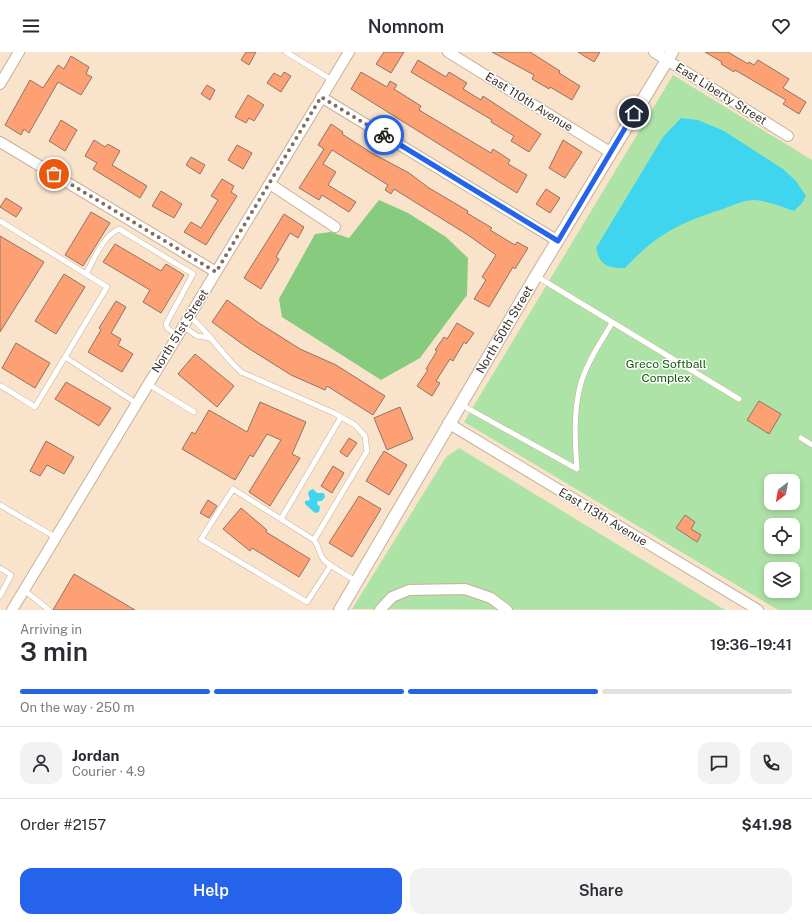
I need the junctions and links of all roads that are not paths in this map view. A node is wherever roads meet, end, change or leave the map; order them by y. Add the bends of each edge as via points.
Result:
1 (19, 52) edge
2 (286, 52) edge
3 (349, 52) edge
4 (448, 52) edge
5 (654, 52) edge
6 (670, 56) edge
7 (332, 80) junction
8 (0, 84) edge
9 (321, 97) junction
10 (788, 136) dead end
11 (0, 142) edge
12 (610, 152) junction
13 (270, 184) junction
14 (0, 222) edge
15 (335, 227) dead end
16 (558, 241) junction
17 (216, 272) junction
18 (86, 274) junction
19 (536, 276) junction
20 (189, 316) junction
21 (612, 323) junction
22 (183, 326) junction
23 (177, 335) junction
24 (210, 338) junction
25 (65, 357) junction
26 (148, 384) junction
27 (1, 386) dead end
28 (739, 399) dead end
29 (136, 403) junction
30 (460, 404) junction
31 (194, 412) dead end
32 (341, 417) junction
33 (448, 423) junction
34 (800, 438) dead end
35 (812, 445) edge
36 (0, 505) edge
37 (281, 519) junction
38 (56, 537) junction
39 (314, 540) junction
40 (331, 565) junction
41 (0, 568) edge
42 (356, 581) junction
43 (24, 590) junction
44 (0, 596) edge
45 (12, 610) edge
46 (49, 610) edge
47 (340, 610) edge
48 (380, 610) edge
49 (507, 610) edge
50 (758, 610) edge

1 - 8 street
2 - 7 lane
3 - 7 street, North 51st Street
4 - 12 street, East 110th Avenue
5 - 6 street, East Liberty Street
6 - 10 street, East Liberty Street
6 - 12 street, North 50th Street
7 - 9 street, North 51st Street
9 - 13 street, North 51st Street
9 - 16 street
11 - 17 street
12 - 16 street, North 50th Street
13 - 15 street
13 - 17 street, North 51st Street
14 - 18 lane
16 - 19 street, North 50th Street
17 - 20 street, North 51st Street
18 - 23 lane via 107,237 119,229 193,274 166,324 167,328
18 - 25 lane via 107,287
19 - 21 lane
19 - 30 street, North 50th Street
20 - 22 street, North 51st Street
20 - 24 lane via 203,327
21 - 28 lane
21 - 30 lane via 581,382 575,431 577,469
22 - 23 street, North 51st Street
22 - 24 lane via 197,336
23 - 26 street, North 51st Street
24 - 32 lane via 242,372
25 - 27 lane via 35,407
25 - 29 lane
26 - 29 street, North 51st Street
26 - 31 lane
29 - 38 street, North 51st Street
30 - 33 street, North 50th Street
32 - 37 lane
32 - 39 lane via 362,431 367,451
33 - 42 street, North 50th Street
33 - 50 street, East 113th Avenue
34 - 35 lane
36 - 38 lane
37 - 39 lane
37 - 40 lane via 233,489 201,539 307,602
38 - 43 street, North 51st Street
39 - 40 lane via 319,546 320,554
40 - 42 lane
41 - 44 lane via 12,575
42 - 47 street, North 50th Street
43 - 45 street, North 51st Street
43 - 46 lane
48 - 49 street via 392,597 409,590 465,589 491,598

